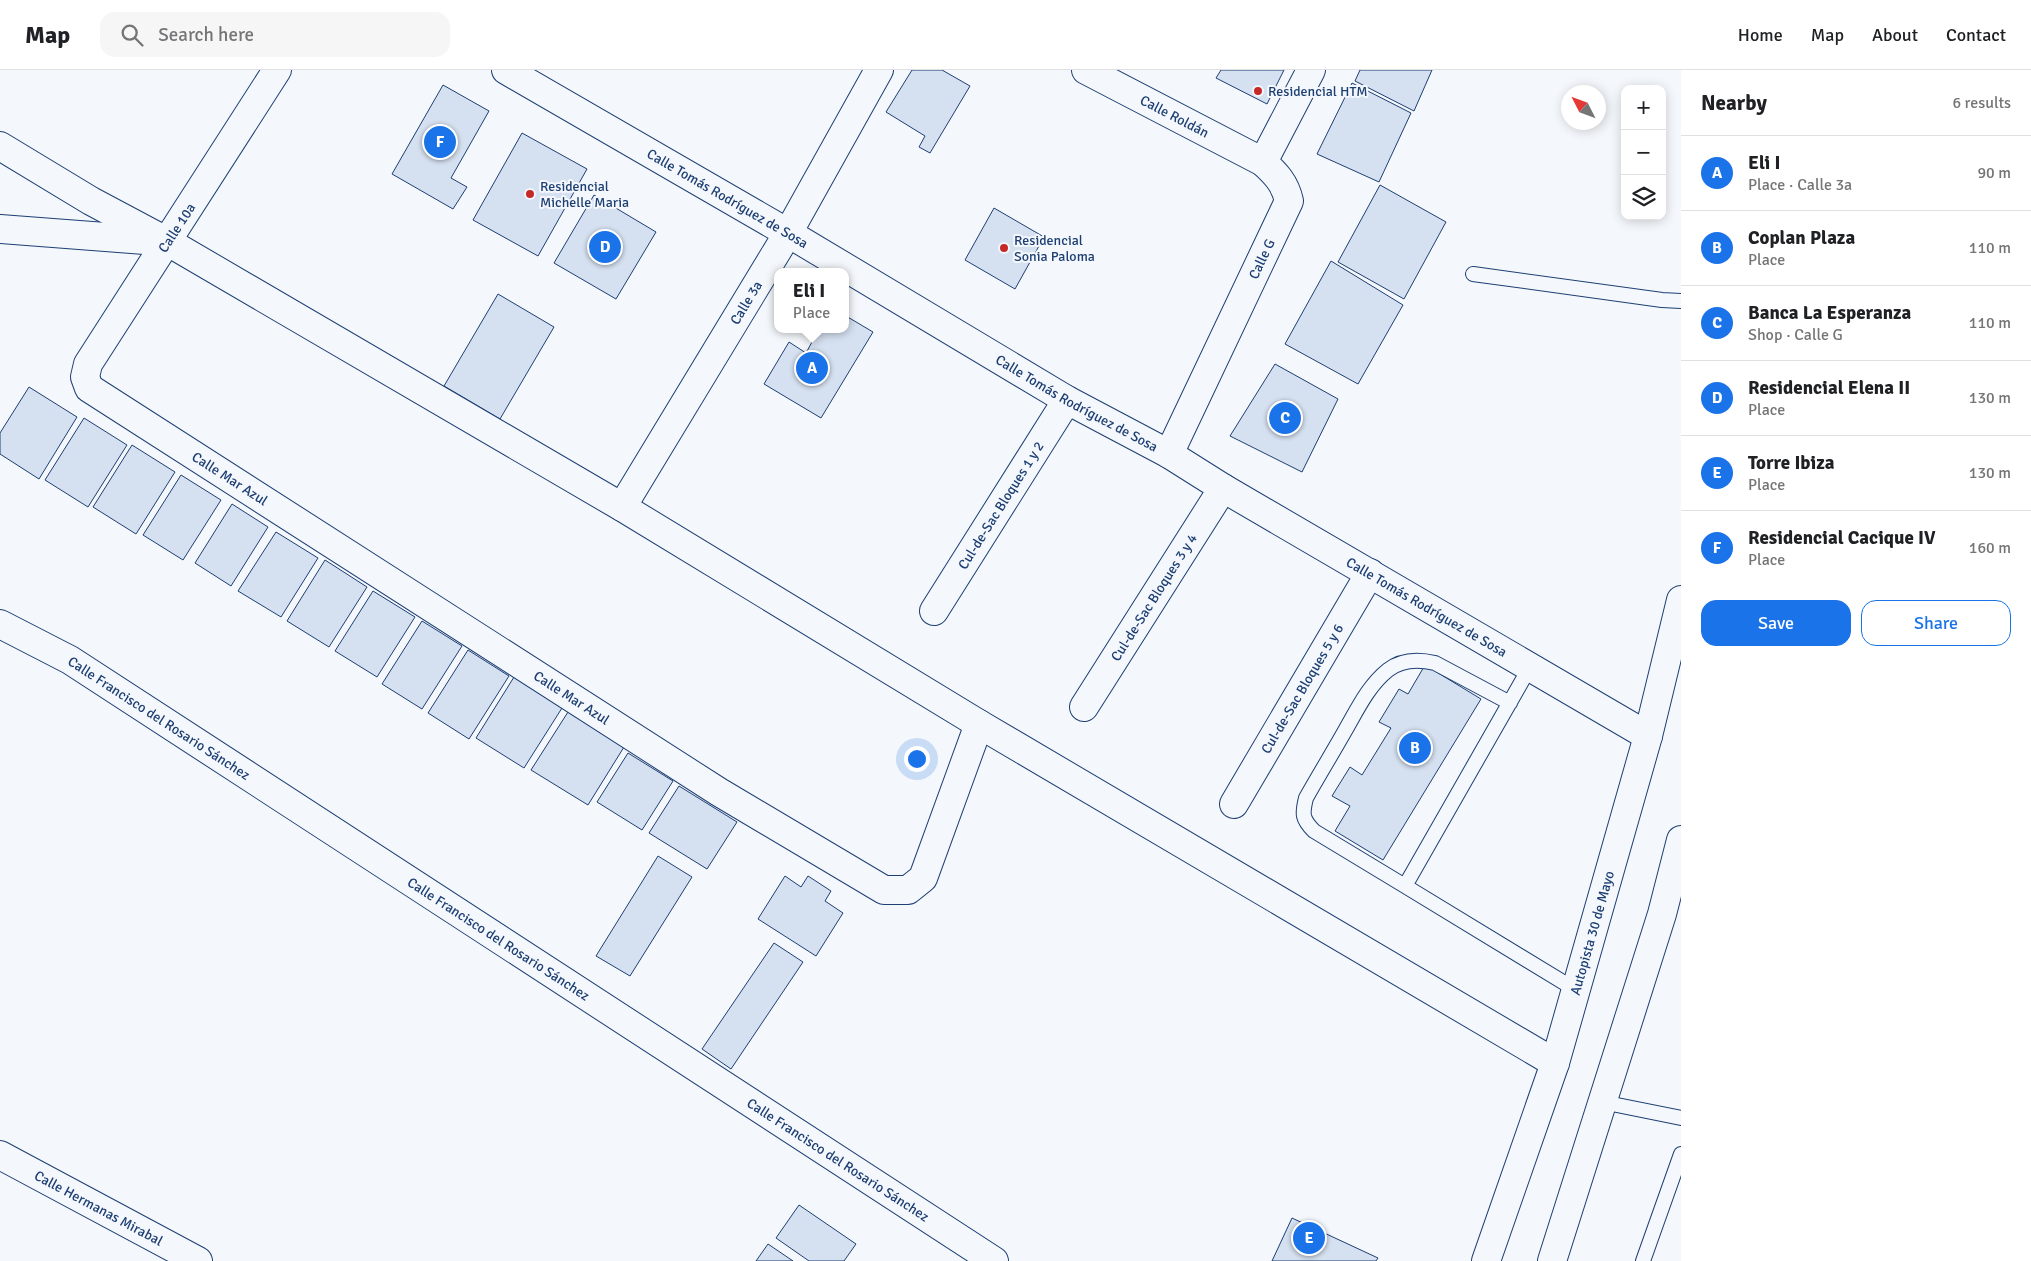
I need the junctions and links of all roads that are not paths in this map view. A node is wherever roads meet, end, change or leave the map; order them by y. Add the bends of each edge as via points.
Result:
1 (277, 70) edge
2 (506, 70) edge
3 (879, 70) edge
4 (1086, 70) edge
5 (1311, 70) edge
6 (0, 146) edge
7 (1263, 162) junction
8 (0, 229) edge
9 (788, 233) junction
10 (168, 242) junction
11 (846, 268) edge
12 (849, 270) edge
13 (1473, 274) dead end
14 (1681, 300) edge
15 (88, 388) joint
16 (1067, 400) junction
17 (1169, 454) junction
18 (1224, 488) junction
19 (622, 507) junction
20 (1370, 573) junction
21 (1681, 600) edge
22 (934, 611) dead end
23 (0, 624) edge
24 (1530, 667) junction
25 (1510, 703) junction
26 (1084, 708) dead end
27 (979, 724) junction
28 (1648, 736) junction
29 (1234, 804) dead end
30 (1681, 840) edge
31 (1406, 886) junction
32 (1576, 990) junction
33 (1556, 1063) junction
34 (1602, 1102) junction
35 (1681, 1118) edge
36 (1681, 1154) edge
37 (0, 1155) edge
38 (198, 1261) edge
39 (994, 1261) edge
40 (1486, 1261) edge
41 (1552, 1261) edge
42 (1643, 1261) edge

1 - 10 main road, Calle 10a
2 - 9 main road, Calle Tomás Rodríguez de Sosa
3 - 9 main road, Calle 3a
4 - 7 main road, Calle Roldán
5 - 7 main road
6 - 10 main road via 91,201
7 - 17 main road, Calle G via 1286,189 1289,201
8 - 10 main road
9 - 11 main road, Calle Tomás Rodríguez de Sosa
9 - 19 main road, Calle 3a
10 - 15 main road, Calle 10a via 88,364 85,376
10 - 19 main road
12 - 16 main road, Calle Tomás Rodríguez de Sosa
13 - 14 lane
15 - 27 main road, Calle Mar Azul via 719,792 884,890 908,890 923,878
16 - 17 main road, Calle Tomás Rodríguez de Sosa
16 - 22 main road, Cul-de-Sac Bloques 1 y 2
17 - 18 main road, Calle Tomás Rodríguez de Sosa
18 - 20 main road, Calle Tomás Rodríguez de Sosa
18 - 26 main road, Cul-de-Sac Bloques 3 y 4
19 - 27 main road
20 - 24 main road, Calle Tomás Rodríguez de Sosa
20 - 29 main road, Cul-de-Sac Bloques 5 y 6
21 - 28 main road, Autopista 30 de Mayo
23 - 39 main road, Calle Francisco del Rosario Sánchez via 70,660
24 - 25 lane
24 - 28 main road, Calle Tomás Rodríguez de Sosa
25 - 31 lane
25 - 31 lane via 1435,662 1406,661 1376,680 1306,798 1302,811 1314,831
27 - 33 main road
28 - 32 main road, Autopista 30 de Mayo
30 - 34 main road via 1662,914
31 - 32 lane
32 - 33 main road, Autopista 30 de Mayo
33 - 40 main road, Autopista 30 de Mayo
34 - 35 lane
34 - 41 main road
36 - 42 lane
37 - 38 main road, Calle Hermanas Mirabal

